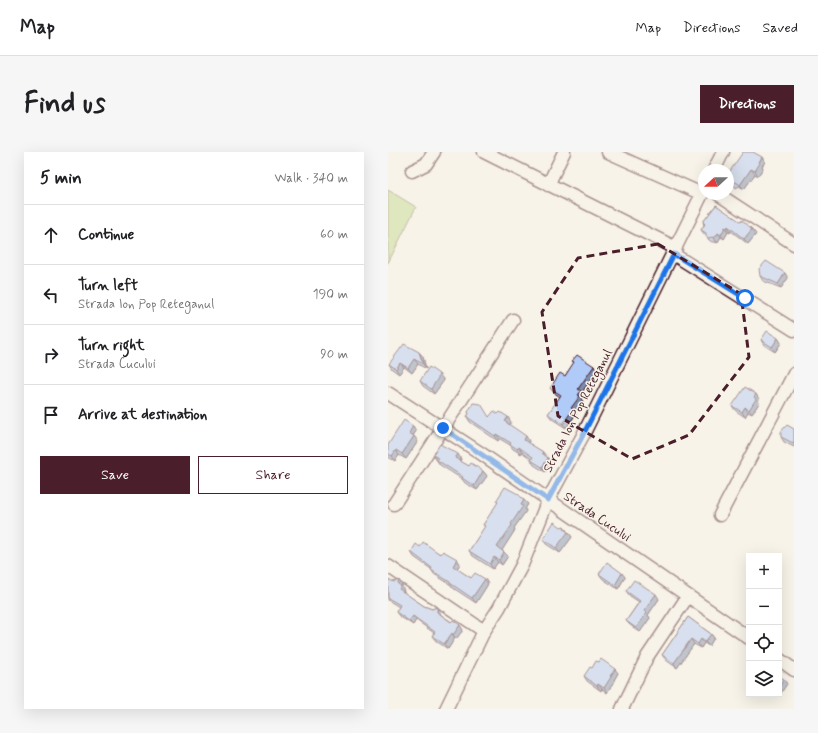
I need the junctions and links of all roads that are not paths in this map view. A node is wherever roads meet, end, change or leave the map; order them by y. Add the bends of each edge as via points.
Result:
1 (434, 152) edge
2 (484, 152) edge
3 (564, 152) edge
4 (608, 152) edge
5 (723, 152) edge
6 (717, 164) edge
7 (412, 171) dead end
8 (548, 185) junction
9 (698, 190) edge
10 (699, 200) edge
11 (727, 200) edge
12 (794, 244) edge
13 (675, 251) junction
14 (513, 320) dead end
15 (794, 330) edge
16 (794, 374) edge
17 (388, 393) edge
18 (443, 428) junction
19 (548, 500) junction
20 (394, 504) dead end
21 (720, 516) dead end
22 (388, 566) edge
23 (688, 596) junction
24 (484, 631) junction
25 (746, 636) edge
26 (782, 661) edge
27 (794, 670) edge
28 (446, 709) edge
29 (622, 709) edge

1 - 7 street via 426,164
2 - 8 street
3 - 8 street
4 - 9 street
5 - 6 street
8 - 13 street
10 - 13 street, Strada Ion Pop Reteganul
11 - 12 street
13 - 15 street
13 - 19 street, Strada Ion Pop Reteganul
14 - 18 street
16 - 21 street
17 - 18 street, Strada Cucului
18 - 19 street, Strada Cucului
18 - 20 street
19 - 23 street, Strada Cucului
19 - 24 street, Strada Ion Pop Reteganul via 522,565
22 - 24 street
23 - 25 street, Strada Cucului
23 - 29 street via 647,657
24 - 28 street, Strada Ion Pop Reteganul
26 - 27 street

